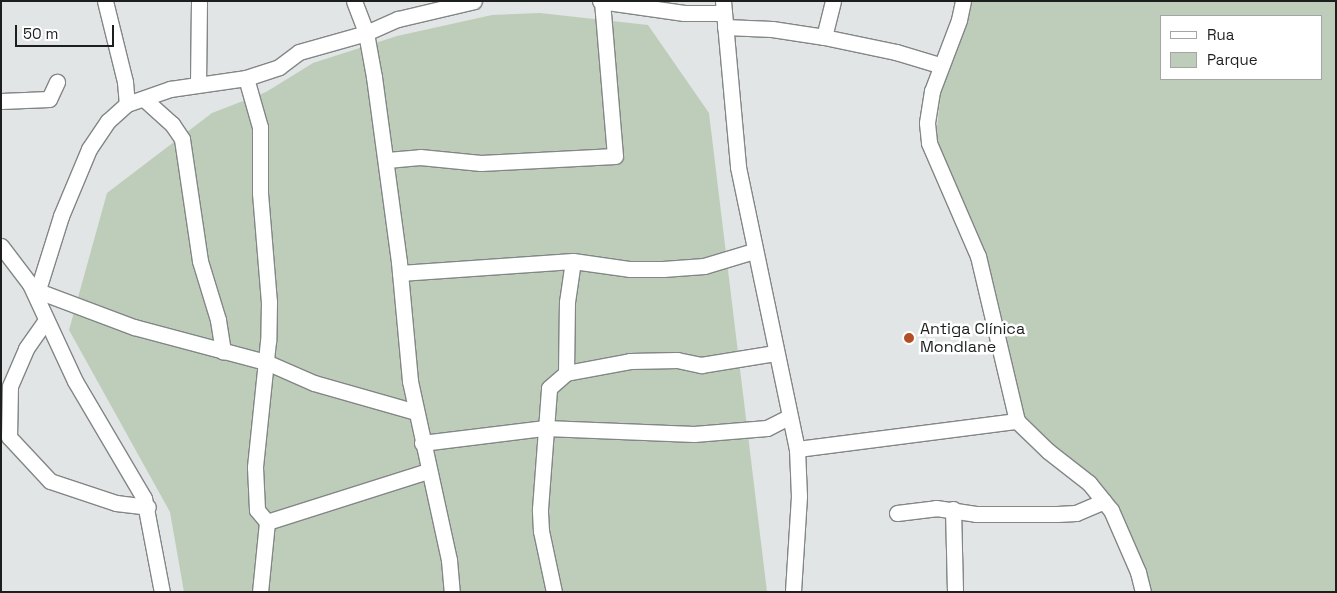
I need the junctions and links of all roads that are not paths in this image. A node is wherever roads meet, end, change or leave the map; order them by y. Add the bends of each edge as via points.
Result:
1 (104, 1) edge
2 (199, 1) edge
3 (354, 1) edge
4 (474, 1) edge
5 (601, 1) edge
6 (833, 1) edge
7 (963, 1) edge
8 (724, 14) edge
9 (366, 33) junction
10 (824, 37) junction
11 (940, 65) junction
12 (246, 78) junction
13 (57, 82) dead end
14 (198, 84) junction
15 (144, 99) junction
16 (1, 100) edge
17 (127, 104) junction
18 (386, 160) junction
19 (3, 250) edge
20 (754, 251) junction
21 (573, 260) junction
22 (400, 273) junction
23 (37, 293) junction
24 (46, 320) junction
25 (223, 352) junction
26 (775, 353) junction
27 (266, 362) junction
28 (566, 373) junction
29 (6, 386) edge
30 (416, 412) junction
31 (789, 417) junction
32 (1017, 421) junction
33 (546, 428) junction
34 (5, 440) edge
35 (422, 443) junction
36 (797, 449) junction
37 (428, 471) junction
38 (1104, 501) junction
39 (148, 507) junction
40 (952, 509) junction
41 (897, 513) dead end
42 (267, 522) junction
43 (447, 591) edge
44 (162, 592) edge
45 (260, 592) edge
46 (554, 592) edge
47 (793, 592) edge
48 (955, 592) edge
49 (1143, 592) edge

1 - 17 street via 126,82
2 - 14 street
3 - 9 street
4 - 9 street via 398,19
5 - 8 street via 684,13
5 - 18 street via 615,156 481,163 420,157
6 - 10 street
7 - 11 street via 959,20
8 - 10 street via 772,28
8 - 20 street via 738,167
9 - 12 street via 299,52 279,67
9 - 18 street
10 - 11 street
11 - 32 street via 927,123 929,143 978,256
12 - 14 street
12 - 27 street via 260,127 260,193 269,302
13 - 16 street via 49,99
14 - 15 street
15 - 17 street
15 - 25 street via 172,124 182,139 195,234
17 - 23 street via 108,120 89,149 61,216
18 - 22 street
19 - 23 street via 23,271
20 - 21 street via 704,266 663,269 630,269
20 - 26 street
21 - 22 street
21 - 28 street via 567,302
22 - 30 street
23 - 24 street
23 - 25 street via 134,327
24 - 29 street
24 - 39 street via 75,381
25 - 27 street
26 - 28 street via 702,365 677,360 630,361
26 - 31 street
27 - 30 street via 314,383
27 - 42 street via 255,488 257,510
28 - 33 street via 549,388
29 - 34 street
30 - 35 street
31 - 33 street via 767,428 694,434
31 - 36 street
32 - 36 street
32 - 38 street via 1048,451 1089,483
33 - 35 street
33 - 46 street via 540,524
34 - 39 street via 50,481 116,503
35 - 37 street
36 - 47 street via 799,496
37 - 42 street
37 - 43 street via 448,560
38 - 40 street via 1076,513 976,514
38 - 49 street via 1125,540
39 - 44 street
40 - 41 street
40 - 48 street
42 - 45 street

